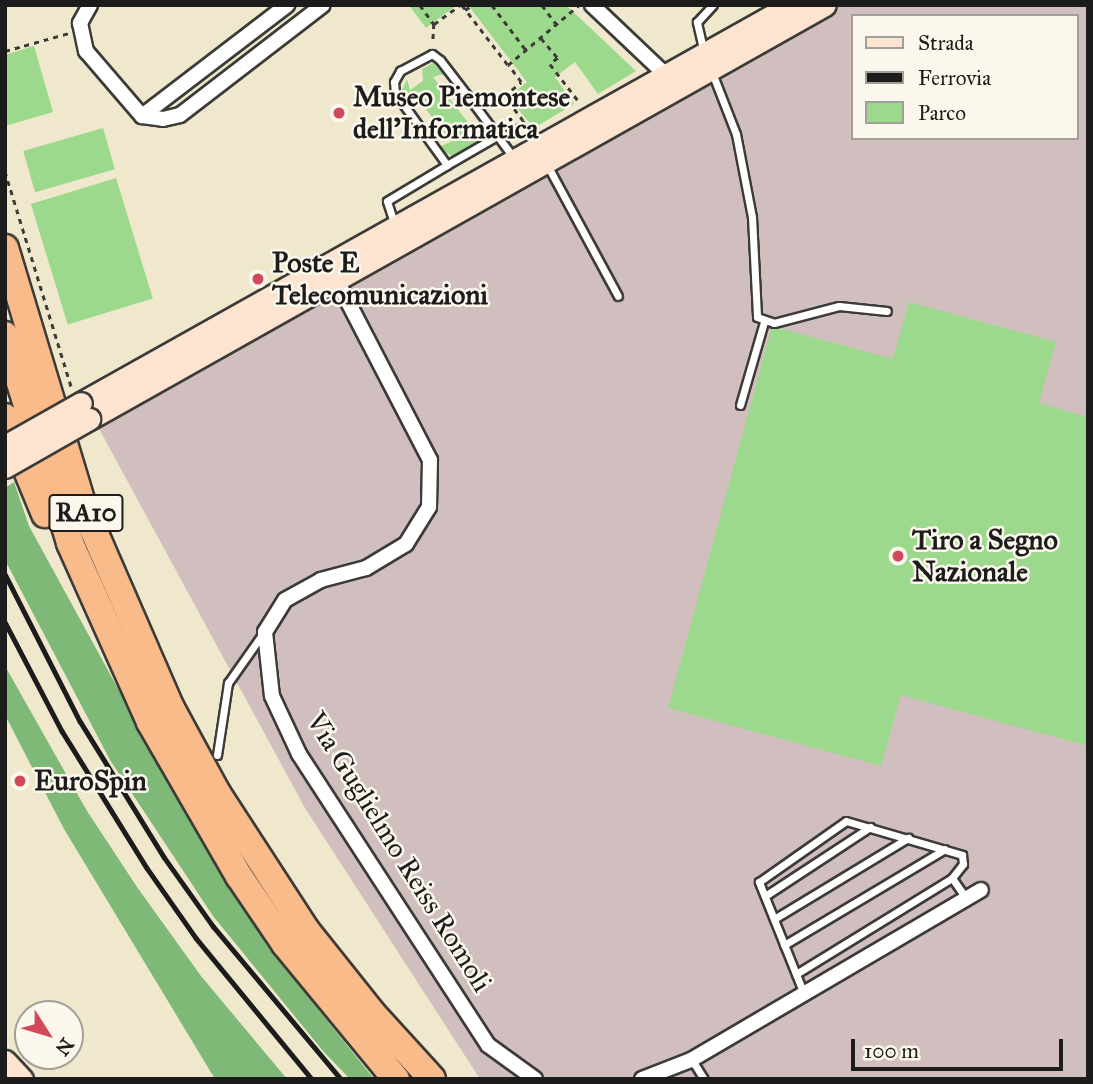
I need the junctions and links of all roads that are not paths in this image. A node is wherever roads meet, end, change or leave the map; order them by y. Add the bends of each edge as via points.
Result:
1 (90, 5) edge
2 (287, 5) edge
3 (323, 5) edge
4 (592, 5) edge
5 (713, 5) edge
6 (791, 5) edge
7 (825, 5) edge
8 (708, 63) junction
9 (673, 82) junction
10 (142, 116) junction
11 (497, 136) junction
12 (538, 148) junction
13 (447, 165) junction
14 (520, 167) junction
15 (399, 233) junction
16 (5, 248) edge
17 (332, 271) junction
18 (618, 296) dead end
19 (887, 311) dead end
20 (764, 322) junction
21 (5, 335) edge
22 (740, 405) dead end
23 (82, 408) junction
24 (5, 417) edge
25 (5, 446) edge
26 (5, 467) edge
27 (104, 627) junction
28 (265, 632) junction
29 (218, 755) dead end
30 (870, 827) junction
31 (908, 838) junction
32 (945, 849) junction
33 (952, 878) junction
34 (981, 890) dead end
35 (765, 896) junction
36 (966, 898) junction
37 (774, 919) junction
38 (784, 945) junction
39 (796, 974) junction
40 (804, 994) junction
41 (691, 1060) junction
42 (5, 1061) edge
43 (22, 1079) edge
44 (396, 1079) edge
45 (432, 1079) edge
46 (535, 1079) edge
47 (642, 1079) edge
48 (704, 1079) edge

1 - 10 street via 80,31 86,51
2 - 10 street
3 - 10 street via 180,115 163,119
4 - 9 street
5 - 8 lane via 697,22
6 - 8 main road
7 - 8 main road
8 - 9 main road
8 - 20 lane via 736,135 752,217 757,317
9 - 12 main road
11 - 13 lane
11 - 13 lane via 432,54 400,71 395,93
11 - 14 lane
12 - 14 main road
12 - 18 lane
13 - 15 lane via 387,201
14 - 15 main road
15 - 17 main road
16 - 45 highway, RA10 via 87,516 171,708 217,793 306,930
17 - 23 main road
17 - 28 street via 430,460 429,507 406,544 366,568 321,580 285,600
19 - 20 lane via 839,306
20 - 22 lane
21 - 27 highway, RA10 via 70,542
23 - 25 main road, bridge
23 - 26 main road, bridge
24 - 27 highway, RA10 via 53,536
27 - 44 highway, RA10 via 175,770 239,876 317,986
28 - 29 lane via 228,683
28 - 46 street, Via Guglielmo Reiss Romoli via 272,696 299,754 488,1045
30 - 31 lane
30 - 35 lane
30 - 35 lane via 846,821 760,882
31 - 32 lane
31 - 37 lane
32 - 33 lane via 962,855 963,864
32 - 38 lane
33 - 36 lane
33 - 39 lane
34 - 36 street
35 - 37 lane
36 - 40 street
37 - 38 lane
38 - 39 lane
39 - 40 lane
40 - 41 street
41 - 47 street
41 - 48 lane
42 - 43 main road

